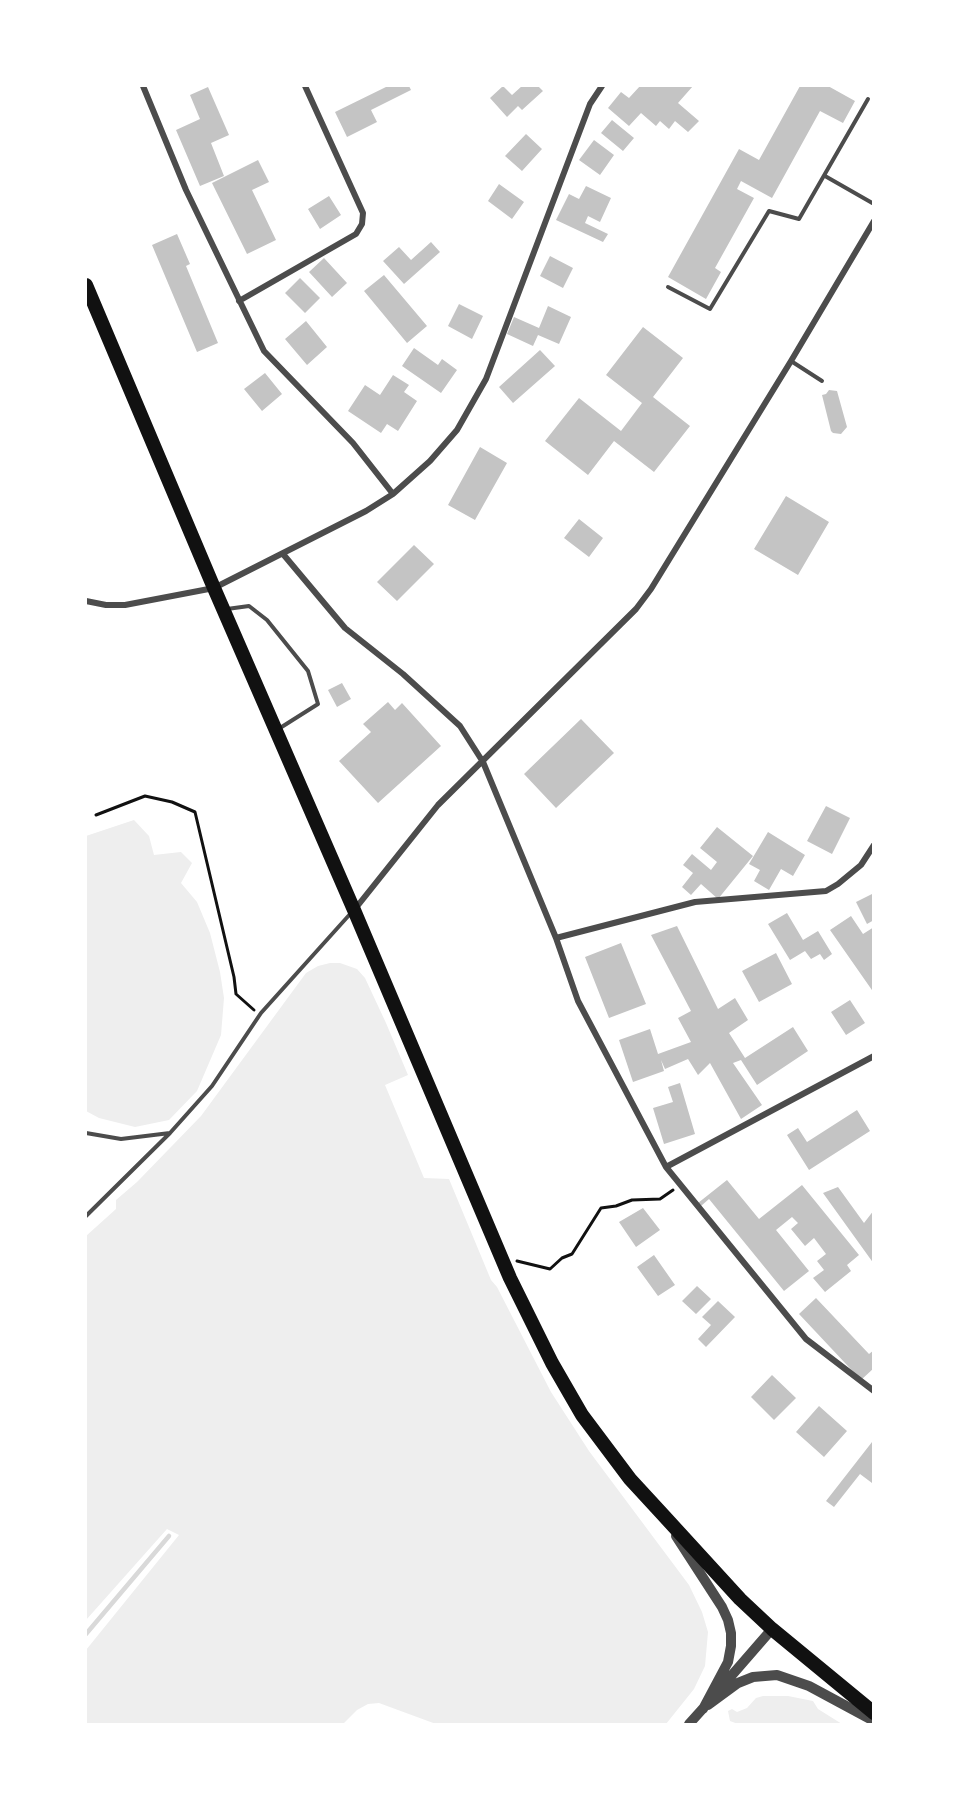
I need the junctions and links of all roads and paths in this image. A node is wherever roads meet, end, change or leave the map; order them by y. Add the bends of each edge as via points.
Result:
1 (143, 86) edge
2 (305, 86) edge
3 (602, 86) edge
4 (868, 99) dead end
5 (825, 176) junction
6 (873, 204) edge
7 (873, 221) edge
8 (86, 285) edge
9 (668, 287) dead end
10 (239, 301) junction
11 (791, 361) junction
12 (822, 381) dead end
13 (393, 494) junction
14 (283, 554) junction
15 (214, 588) junction
16 (86, 601) edge
17 (224, 609) junction
18 (276, 730) junction
19 (483, 762) junction
20 (96, 815) dead end
21 (873, 845) edge
22 (354, 910) junction
23 (556, 938) junction
24 (261, 1013) junction
25 (872, 1060) edge
26 (86, 1133) edge
27 (170, 1133) junction
28 (666, 1167) junction
29 (680, 1184) junction
30 (86, 1216) edge
31 (501, 1257) junction
32 (873, 1391) edge
33 (664, 1517) junction
34 (772, 1629) junction
35 (703, 1709) junction
36 (873, 1713) edge
37 (873, 1721) edge
38 (689, 1725) edge

1 - 10 street via 186,190
2 - 10 street via 363,213 362,224 356,234
3 - 13 street via 590,104 486,379 457,430
4 - 5 lane
5 - 6 lane
5 - 9 lane via 799,219 769,211 710,309
7 - 11 street
8 - 15 highway
10 - 13 street via 264,351 353,443
11 - 12 lane
11 - 19 street via 636,609
13 - 14 street
14 - 15 street
14 - 19 street via 345,628 460,726
15 - 16 street via 125,605
15 - 17 highway
17 - 18 highway
17 - 18 lane via 249,606 267,620 308,671 318,704
18 - 22 highway
19 - 22 street via 438,805
19 - 23 street
20 - 24 path via 145,796 195,812 236,994
21 - 23 street via 861,865 826,891 695,903
22 - 24 lane
22 - 31 highway
23 - 28 street via 578,1001
24 - 27 lane via 212,1086
25 - 28 street
26 - 27 lane via 121,1139
27 - 30 lane
28 - 29 street
29 - 31 path via 660,1199 632,1200 601,1208 572,1254 550,1269
29 - 32 street via 806,1339
31 - 33 highway via 582,1415
33 - 34 highway
33 - 35 street via 728,1620 728,1662
34 - 35 street
34 - 36 highway
35 - 37 street via 738,1683 777,1675 809,1686
35 - 38 street

